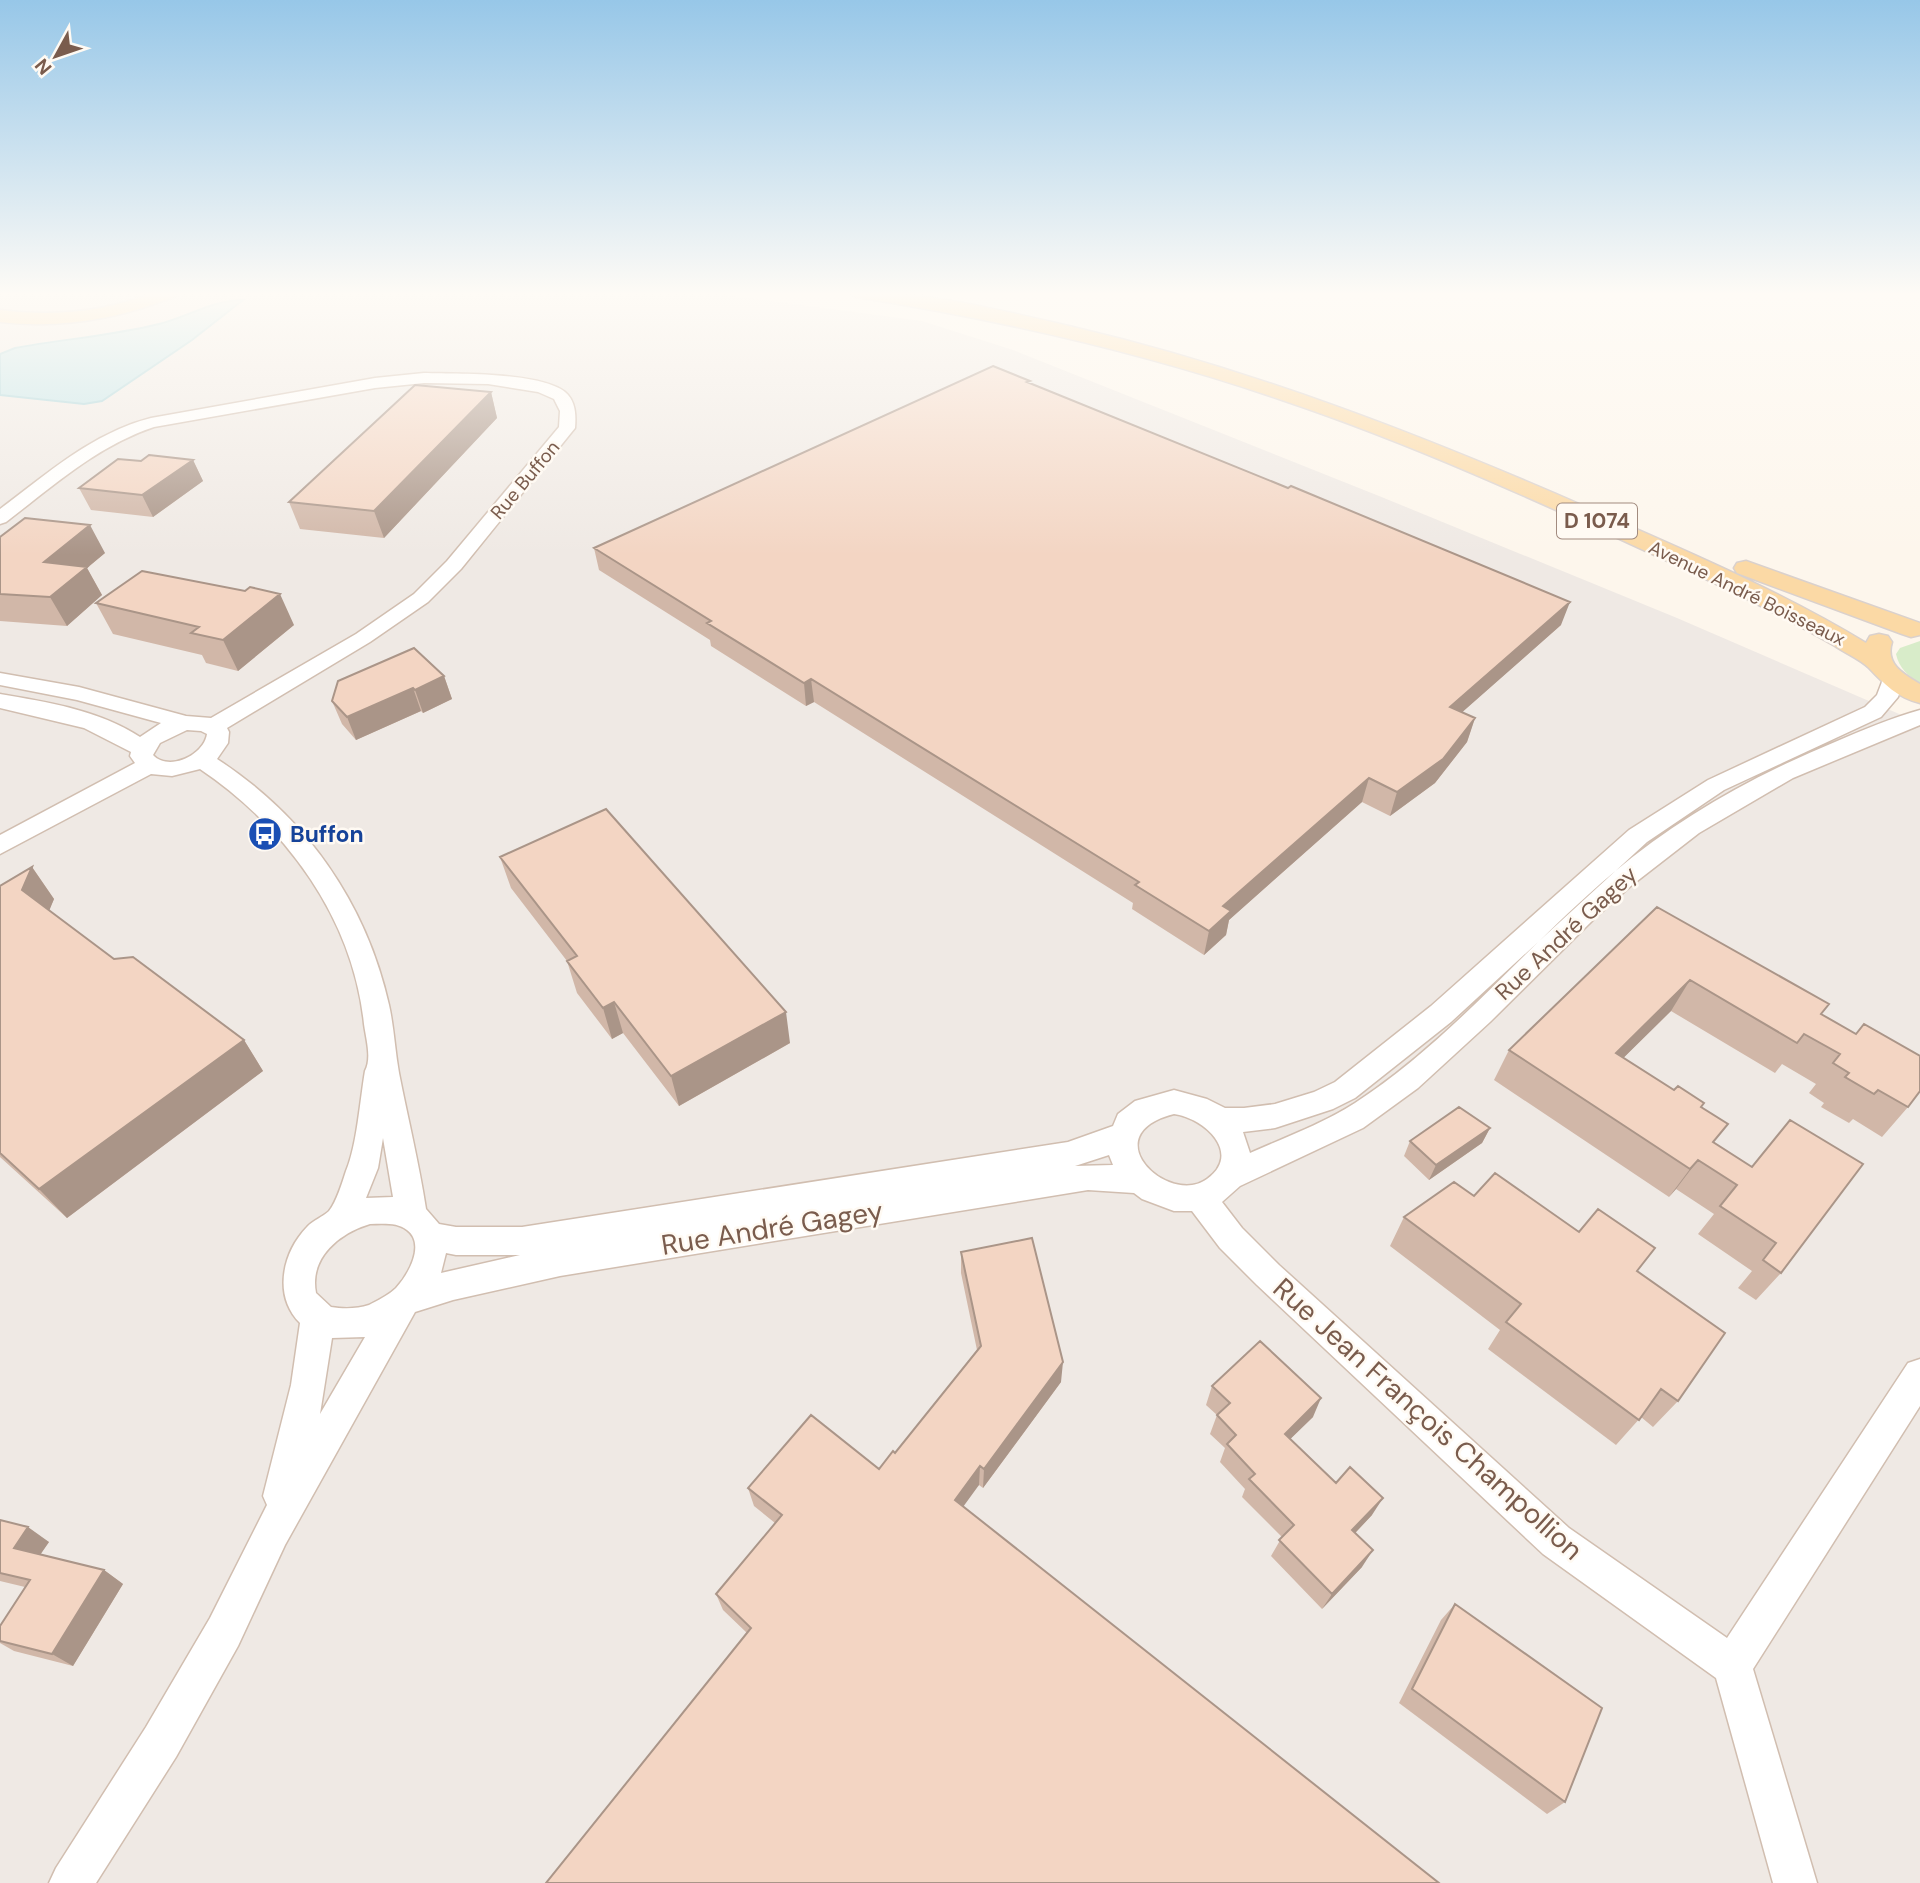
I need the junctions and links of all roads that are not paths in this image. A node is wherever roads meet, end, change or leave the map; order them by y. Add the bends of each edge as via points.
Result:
1 (399, 380) edge
2 (493, 380) edge
3 (1239, 380) edge
4 (1257, 380) edge
5 (0, 518) edge
6 (1915, 630) edge
7 (1885, 670) junction
8 (0, 678) edge
9 (1920, 695) edge
10 (0, 701) edge
11 (1920, 717) edge
12 (186, 723) junction
13 (213, 727) junction
14 (146, 757) junction
15 (201, 759) junction
16 (0, 846) edge
17 (382, 1056) junction
18 (1219, 1120) junction
19 (1122, 1135) junction
20 (1230, 1176) junction
21 (1139, 1180) junction
22 (1200, 1197) junction
23 (341, 1220) junction
24 (421, 1225) junction
25 (405, 1300) junction
26 (317, 1317) junction
27 (1920, 1375) edge
28 (272, 1532) junction
29 (1732, 1666) junction
30 (71, 1883) edge
31 (1795, 1883) edge

1 - 5 street, Rue Buffon via 127,430 106,440
2 - 13 street, Rue Buffon via 542,388 560,396 568,411 567,428 439,582 363,638
3 - 7 main road, Avenue André Boisseaux / D 1074 via 1307,401 1483,470 1646,543 1764,598
4 - 6 main road, Avenue André Boisseaux / D 1074 via 1414,434
6 - 7 main road via 1893,632 1881,639 1875,649
7 - 9 main road, Avenue André Boisseaux
7 - 18 street, Rue André Gagey via 1892,690 1873,712 1716,785 1638,836 1441,1014 1345,1090 1275,1116
8 - 12 street
10 - 14 street via 54,712 117,733
11 - 20 street, Rue André Gagey via 1822,755 1702,818 1615,886 1421,1069 1378,1102 1311,1142
12 - 13 street
12 - 14 street via 153,736
13 - 15 street via 218,732 216,746
14 - 15 street via 158,768
14 - 16 street
15 - 17 street via 282,822 326,878 364,960
17 - 23 street via 363,1168
17 - 24 street
18 - 19 street via 1190,1104 1158,1104 1135,1115
18 - 20 street via 1236,1147
19 - 21 street via 1124,1158
19 - 24 street, Rue André Gagey via 1068,1155 522,1241 456,1241
20 - 22 street
21 - 22 street via 1167,1196
21 - 25 street, Rue André Gagey via 1088,1177 1053,1182 520,1270
22 - 29 street, Rue Jean François Champollion via 1231,1238 1268,1275 1556,1541
23 - 24 street via 378,1208 396,1209
23 - 26 street via 309,1249 301,1266 300,1295
24 - 25 street via 432,1250 429,1266
25 - 26 street via 377,1317 349,1324
25 - 28 street
26 - 28 street via 311,1377
27 - 29 street
28 - 30 street via 224,1632
29 - 31 street

